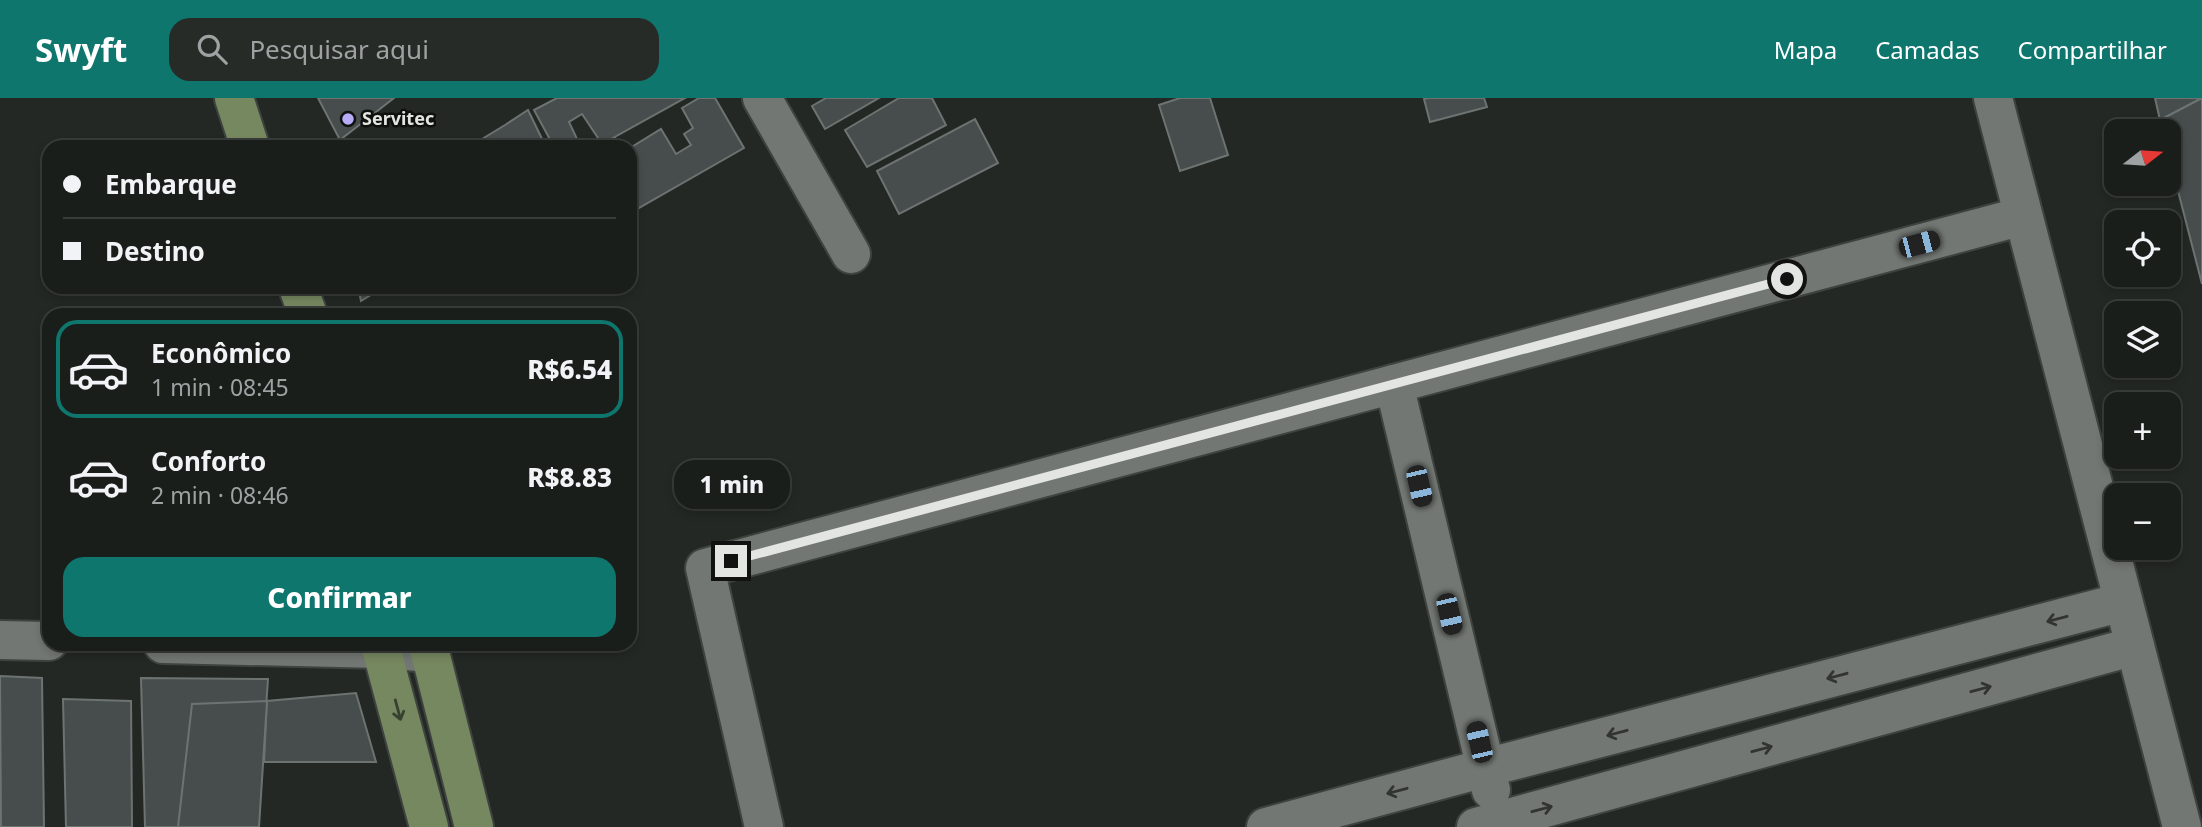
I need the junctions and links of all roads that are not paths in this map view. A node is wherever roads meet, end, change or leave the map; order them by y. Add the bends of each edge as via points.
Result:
1 (762, 98) edge
2 (1993, 98) edge
3 (237, 101) edge
4 (248, 140) edge
5 (2023, 216) junction
6 (851, 254) dead end
7 (1394, 384) junction
8 (2123, 602) junction
9 (0, 640) edge
10 (42, 641) edge
11 (2135, 646) junction
12 (382, 651) edge
13 (430, 651) edge
14 (1485, 768) junction
15 (1492, 825) edge
16 (429, 827) edge
17 (474, 827) edge
18 (764, 827) edge
19 (1266, 827) edge
20 (2182, 827) edge

1 - 6 street
2 - 5 street
3 - 4 main road
5 - 7 street
5 - 8 street
7 - 14 street
7 - 18 street via 705,568
8 - 11 street
8 -> 14 street
9 - 10 street
15 -> 11 street
11 - 20 street
12 -> 16 main road
13 - 17 main road
14 - 15 street
14 -> 19 street

